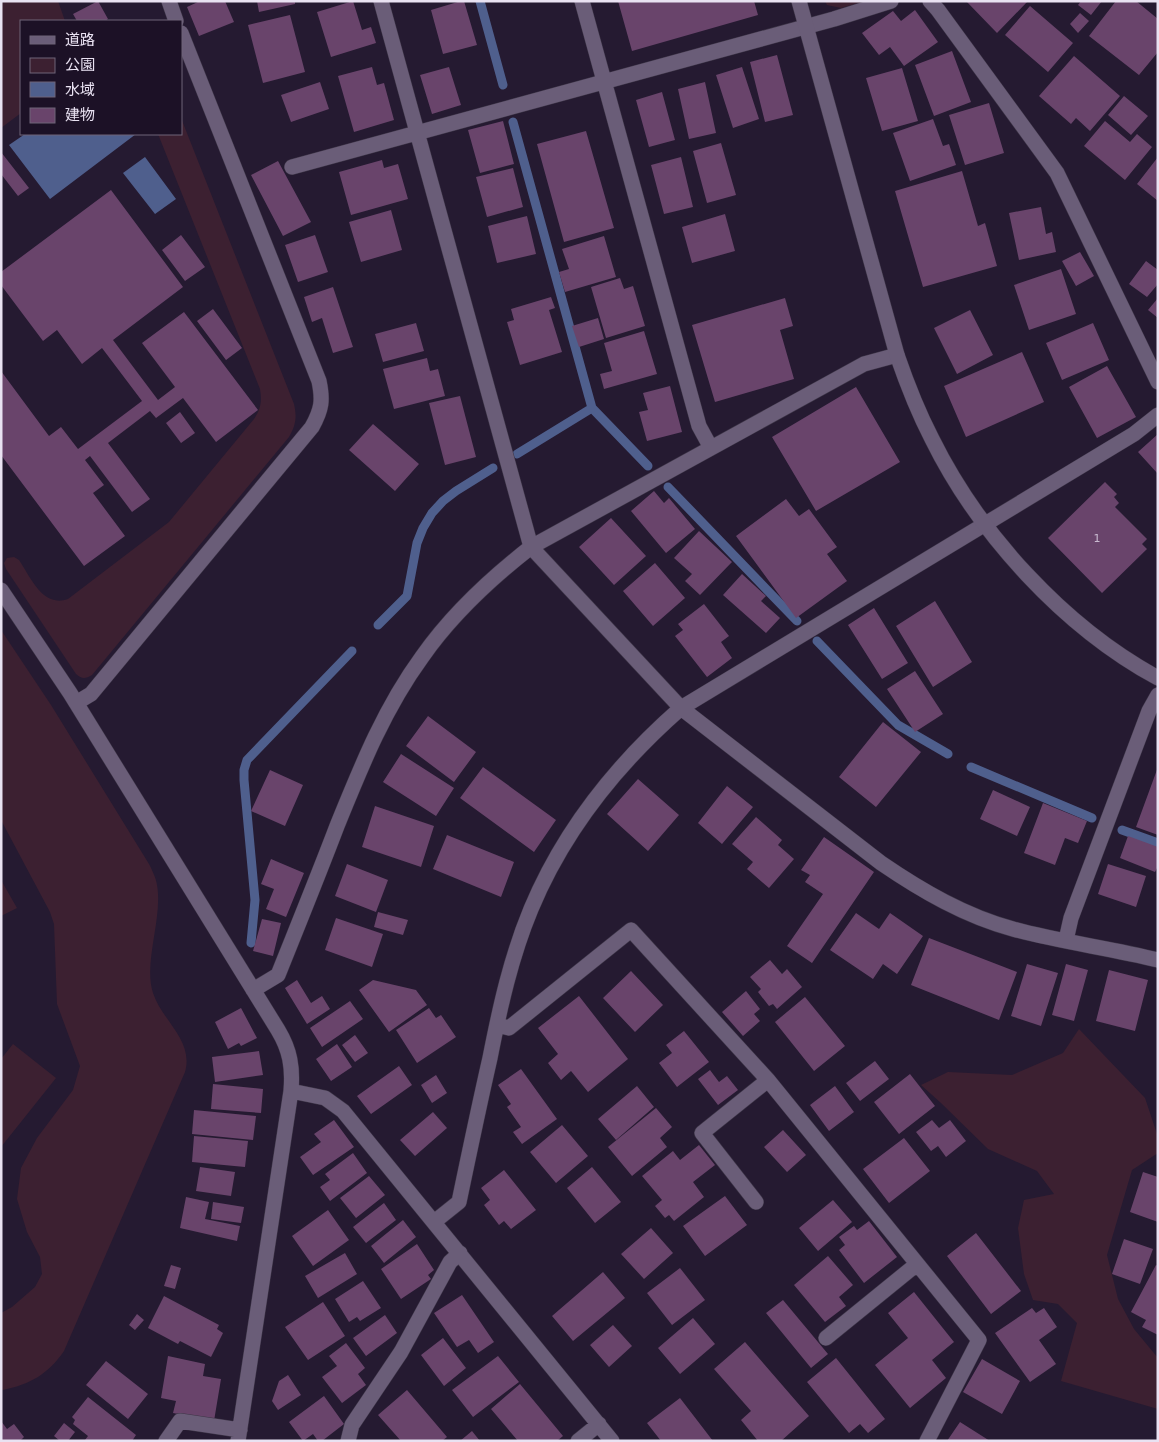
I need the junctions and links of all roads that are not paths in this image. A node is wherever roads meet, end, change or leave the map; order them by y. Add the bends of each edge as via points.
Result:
1 (169, 1) edge
2 (381, 1) edge
3 (582, 1) edge
4 (799, 1) edge
5 (891, 1) edge
6 (930, 1) edge
7 (176, 20) edge
8 (806, 26) junction
9 (182, 36) edge
10 (604, 82) junction
11 (417, 133) junction
12 (292, 167) dead end
13 (897, 355) junction
14 (1158, 382) edge
15 (1158, 415) edge
16 (711, 448) junction
17 (984, 524) junction
18 (531, 547) junction
19 (1, 590) edge
20 (1158, 678) edge
21 (1158, 695) edge
22 (76, 703) junction
23 (681, 708) junction
24 (1066, 940) junction
25 (1158, 960) edge
26 (253, 990) junction
27 (497, 1025) junction
28 (768, 1080) junction
29 (291, 1091) junction
30 (756, 1202) dead end
31 (434, 1222) junction
32 (460, 1254) junction
33 (918, 1264) junction
34 (826, 1338) dead end
35 (599, 1424) junction
36 (239, 1436) edge
37 (166, 1441) edge
38 (348, 1441) edge
39 (578, 1441) edge
40 (612, 1441) edge
41 (927, 1441) edge

1 - 7 street
2 - 11 street
3 - 10 street
4 - 8 street
5 - 8 street
6 - 14 street via 1057,173
8 - 10 street
8 - 13 street
9 - 22 street via 319,380 320,412 312,427 91,694
10 - 11 street
10 - 16 street via 699,426
11 - 12 street
11 - 18 street
13 - 16 street via 864,364
13 - 17 street via 932,440
15 - 17 street via 1134,434
16 - 18 street
17 - 20 street via 1043,590 1077,622
17 - 23 street
18 - 23 street
18 - 26 street via 500,571 459,611 406,680 366,756 278,975
19 - 22 street
21 - 24 street via 1071,918
22 - 26 street
23 - 24 street via 911,884 978,917 1013,929
23 - 27 street via 629,757 564,844 531,909 508,977
24 - 25 street
26 - 29 street via 286,1044 293,1073
27 - 28 street via 509,1028 631,930
27 - 31 street via 459,1202
28 - 30 street via 702,1133
28 - 33 street
29 - 31 street via 315,1094 343,1111
29 - 36 street
31 - 32 street
32 - 35 street
32 - 38 street via 450,1262 401,1352 352,1425
33 - 34 street
33 - 41 street via 979,1340
35 - 39 street
35 - 40 street
36 - 37 street via 180,1421

